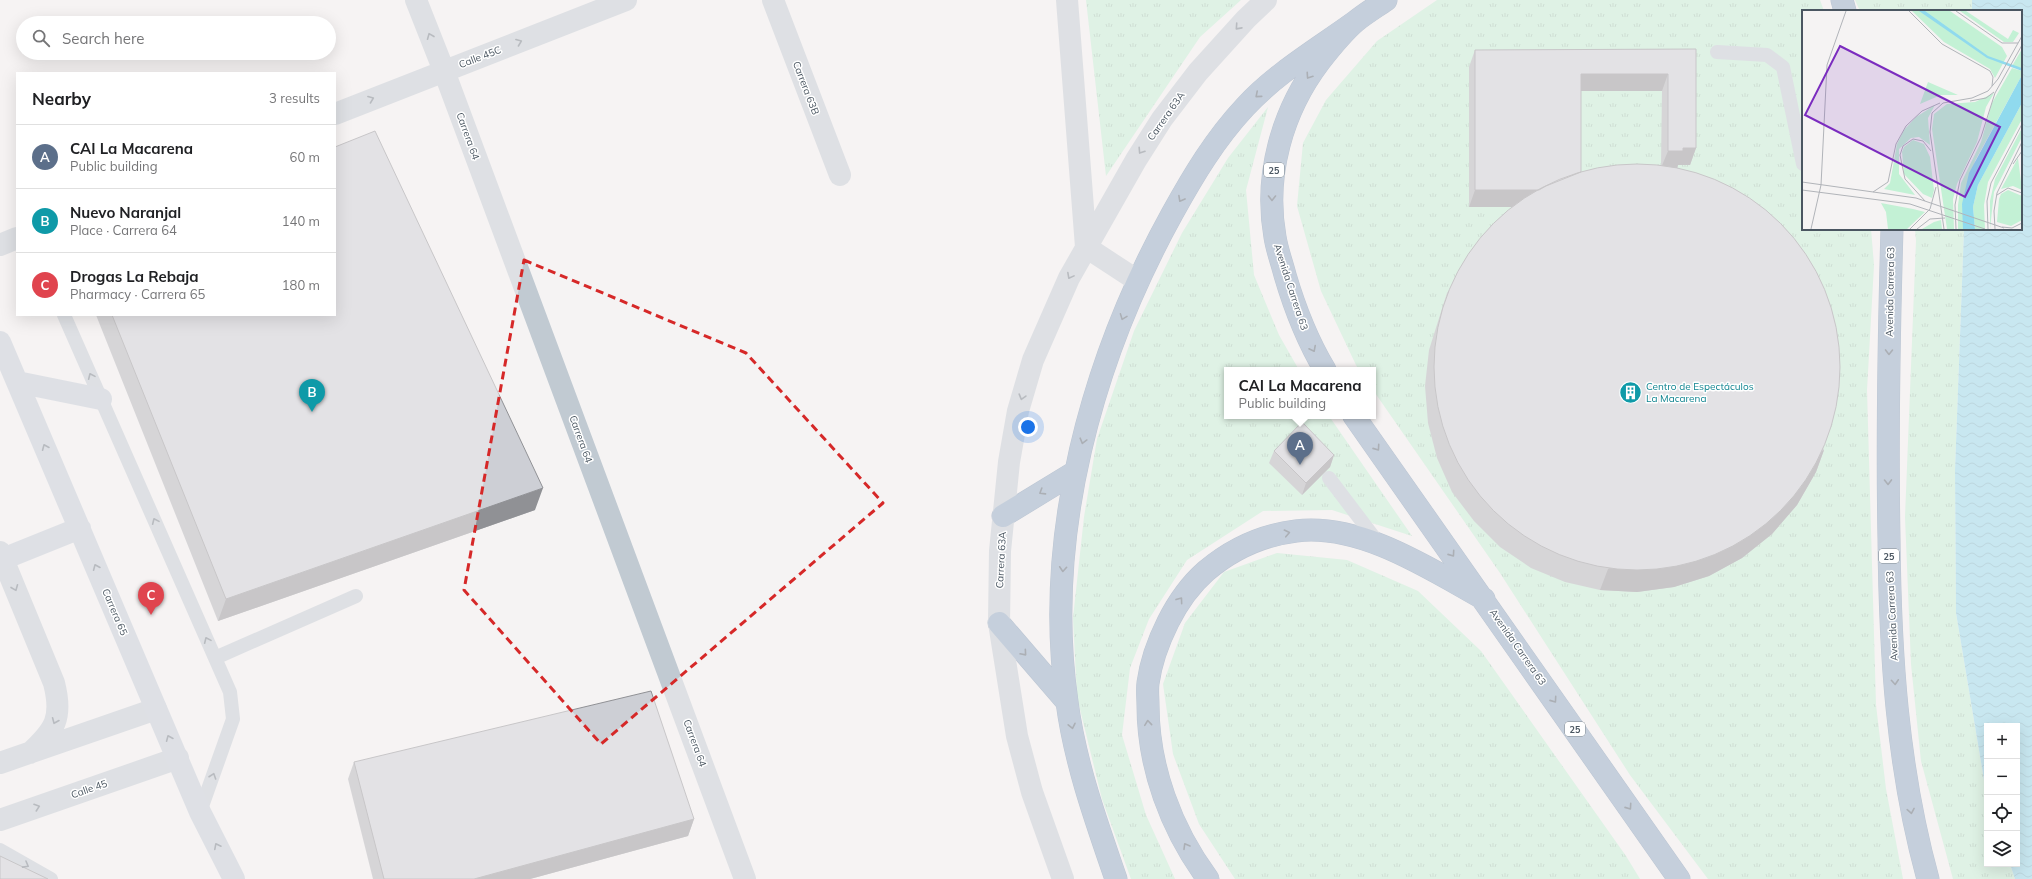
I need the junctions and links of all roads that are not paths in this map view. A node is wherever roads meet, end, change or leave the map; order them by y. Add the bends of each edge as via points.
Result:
1 (416, 0) edge
2 (626, 0) edge
3 (773, 0) edge
4 (1067, 0) edge
5 (1266, 0) edge
6 (1386, 0) edge
7 (1842, 0) edge
8 (1845, 10) edge
9 (1356, 21) junction
10 (1717, 52) dead end
11 (444, 71) junction
12 (336, 114) edge
13 (1802, 159) edge
14 (840, 175) dead end
15 (1892, 230) edge
16 (16, 238) edge
17 (0, 245) edge
18 (1086, 247) junction
19 (1138, 281) junction
20 (64, 316) edge
21 (0, 342) edge
22 (1323, 367) edge
23 (17, 382) junction
24 (101, 399) junction
25 (1356, 419) edge
26 (1075, 472) junction
27 (1329, 478) edge
28 (1003, 516) junction
29 (80, 528) junction
30 (1379, 544) junction
31 (2, 555) edge
32 (356, 596) dead end
33 (1484, 599) junction
34 (999, 623) junction
35 (215, 658) junction
36 (1067, 702) junction
37 (156, 709) junction
38 (30, 753) junction
39 (178, 758) junction
40 (0, 763) edge
41 (200, 812) junction
42 (0, 820) edge
43 (0, 850) edge
44 (1665, 859) junction
45 (51, 879) edge
46 (234, 879) edge
47 (745, 879) edge
48 (1063, 879) edge
49 (1116, 879) edge
50 (1208, 879) edge
51 (1674, 879) edge
52 (1680, 879) edge
53 (1928, 879) edge

11 -> 1 street, Carrera 64
11 -> 2 street, Calle 45C
3 - 14 street, Carrera 63B
4 - 18 street
5 -> 18 street, Carrera 63A via 1198,72 1162,119
6 - 9 highway, Avenida Carrera 63 / 25
7 - 8 highway
9 -> 19 highway via 1277,78 1247,104 1221,134 1196,171
9 -> 22 highway, Avenida Carrera 63 / 25 via 1331,47 1307,78 1287,117 1275,158 1272,192 1275,238 1288,286 1312,348
10 - 13 lane via 1767,55 1783,67
12 -> 11 street, Calle 45C
11 - 47 street, Carrera 64
15 -> 53 highway, Avenida Carrera 63 / 25 via 1887,428 1890,623 1899,735 1914,831
16 - 17 street
18 - 19 street
18 -> 28 street, Carrera 63A via 1069,278 1033,360 1018,411 1008,462
19 -> 26 highway via 1097,391
24 -> 20 lane
21 - 23 main road, Carrera 65
23 - 24 main road
29 -> 23 main road, Carrera 65
35 -> 24 lane
25 -> 33 highway, Avenida Carrera 63 / 25
26 -> 28 highway
26 -> 36 highway via 1065,539 1060,614
27 - 30 lane
28 - 34 street, Carrera 63A
29 - 31 main road
37 -> 29 main road, Carrera 65
30 - 33 highway
50 -> 30 highway via 1179,834 1164,796 1153,757 1148,720 1148,684 1157,645 1178,603 1196,580 1218,561 1244,545 1270,536 1297,531 1321,532 1348,535
31 -> 38 street via 54,683 58,699 57,715 49,735
32 - 35 lane
33 -> 44 highway, Avenida Carrera 63 / 25
34 -> 36 highway
34 - 48 street, Carrera 63A via 1017,736 1032,792
41 -> 35 lane via 233,719 230,692
36 -> 49 highway via 1090,806
37 - 38 street
39 -> 37 main road, Carrera 65
38 - 40 street
39 - 41 main road, Carrera 65
42 -> 39 street, Calle 45
46 -> 41 main road, Carrera 65
43 -> 45 lane
44 - 51 main road
44 - 52 highway, Avenida Carrera 63 / 25

